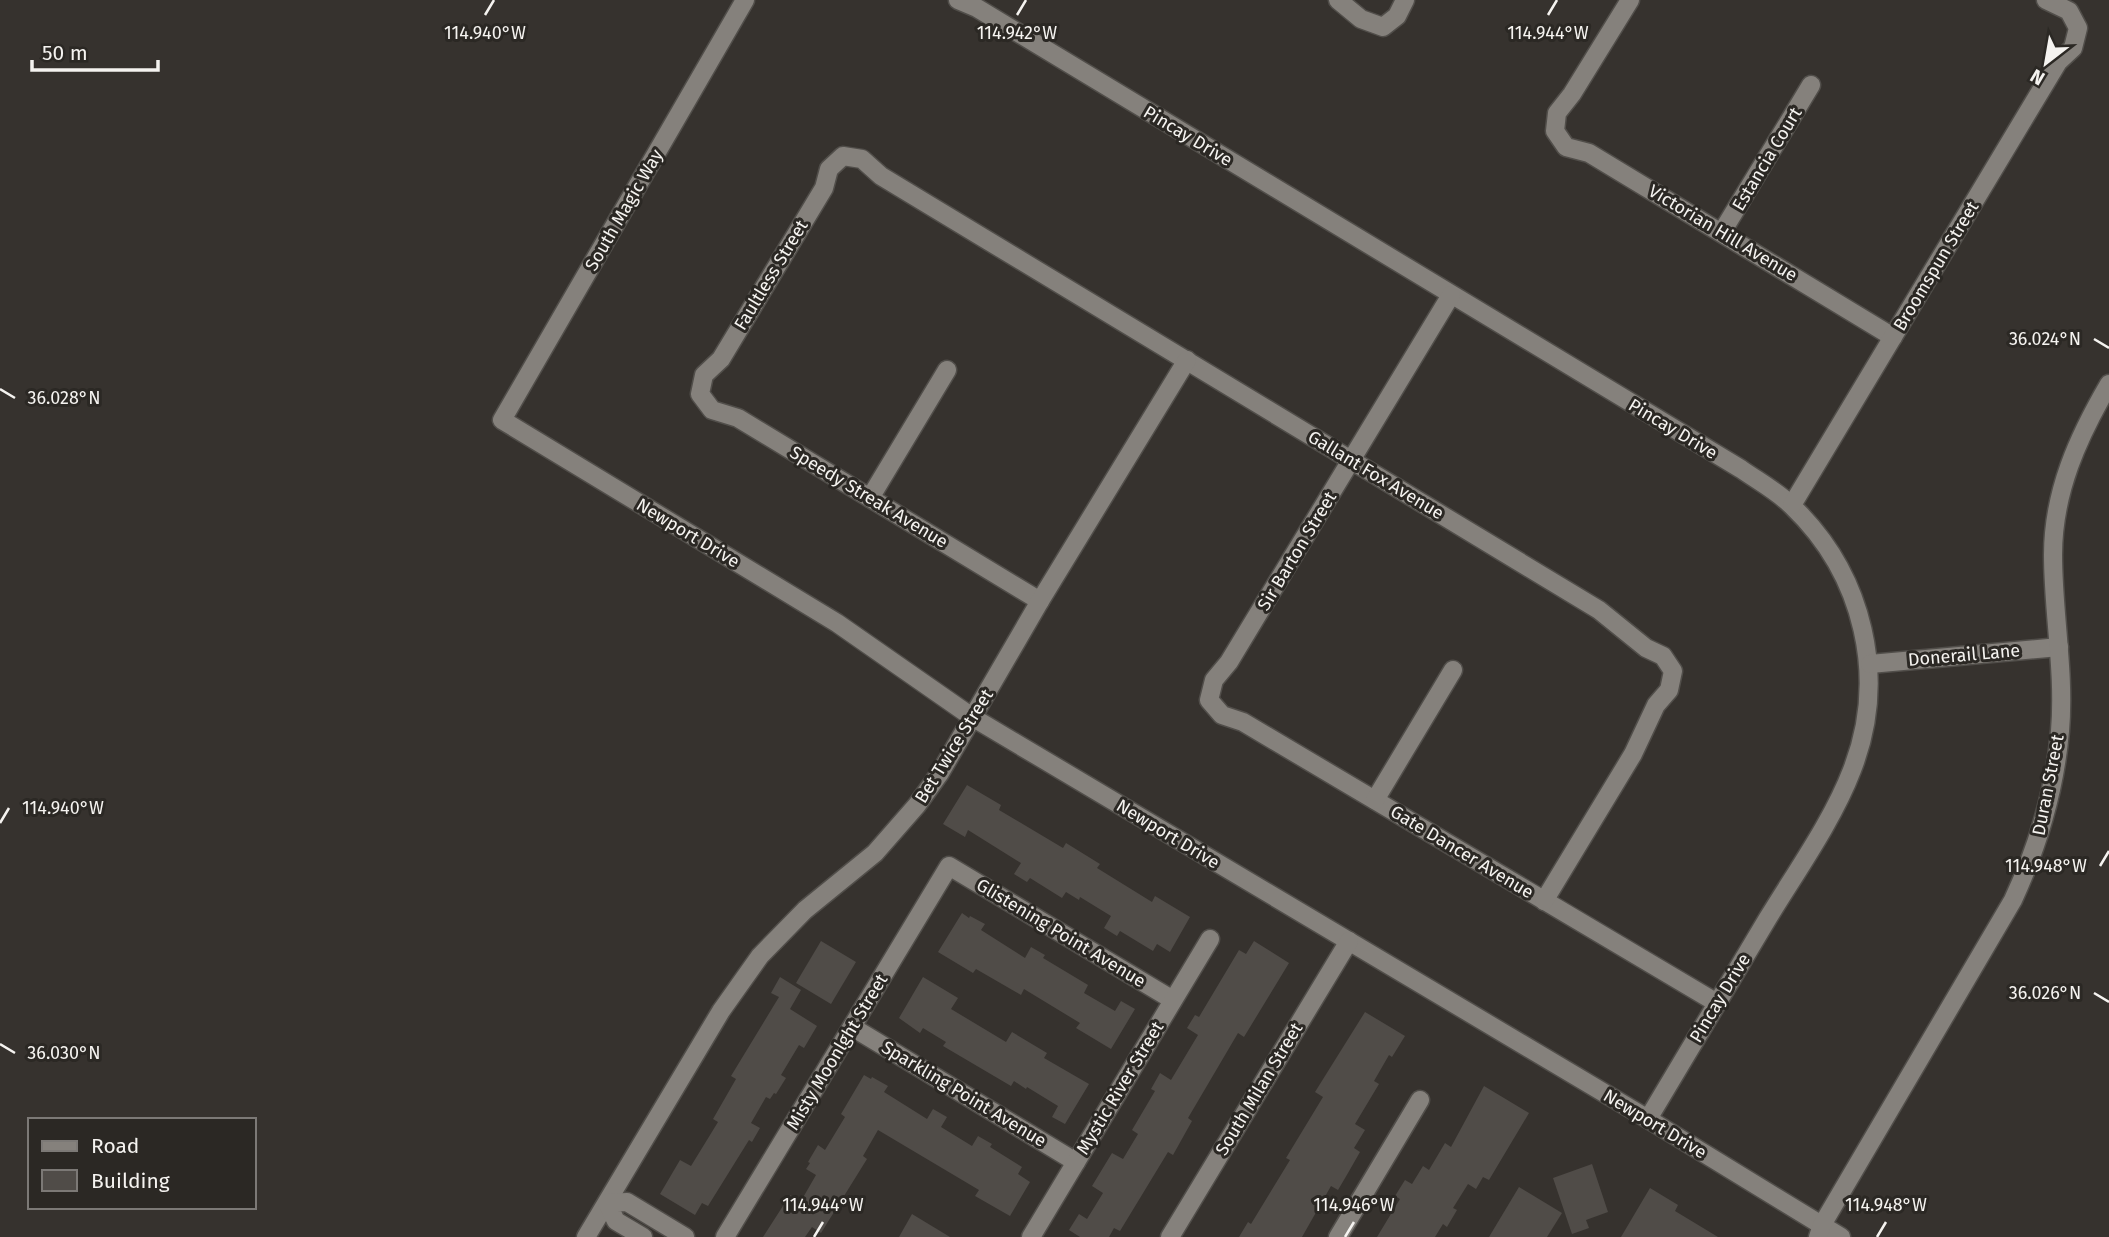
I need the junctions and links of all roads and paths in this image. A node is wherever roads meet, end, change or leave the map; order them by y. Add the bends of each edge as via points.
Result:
1 (745, 0) edge
2 (958, 0) edge
3 (1338, 0) edge
4 (1405, 0) edge
5 (1630, 0) edge
6 (2046, 0) edge
7 (1811, 85) dead end
8 (843, 156) joint
9 (1722, 232) junction
10 (1451, 295) junction
11 (1894, 337) junction
12 (1187, 360) junction
13 (947, 370) dead end
14 (2109, 384) edge
15 (700, 394) joint
16 (502, 420) joint
17 (1352, 460) junction
18 (870, 498) junction
19 (1791, 505) junction
20 (1040, 601) junction
21 (2059, 647) junction
22 (1870, 664) junction
23 (1453, 670) dead end
24 (1209, 700) joint
25 (972, 718) junction
26 (1375, 800) junction
27 (949, 866) joint
28 (1544, 901) junction
29 (1210, 939) dead end
30 (1349, 941) junction
31 (1173, 1000) junction
32 (1717, 1003) junction
33 (852, 1027) junction
34 (1420, 1100) dead end
35 (1648, 1119) junction
36 (1076, 1162) junction
37 (607, 1203) junction
38 (1820, 1231) edge
39 (586, 1237) edge
40 (643, 1237) edge
41 (685, 1237) edge
42 (725, 1237) edge
43 (1031, 1237) edge
44 (1170, 1237) edge
45 (1338, 1237) edge
46 (1802, 1237) edge
47 (1841, 1237) edge

1 - 16 street, South Magic Way
2 - 10 street, Pincay Drive
3 - 4 street via 1361,19 1383,27 1397,16
5 - 9 street, Victorian Hill Avenue via 1557,113 1555,131 1566,147 1589,153
6 - 11 street, Broomspun Street via 2069,11 2078,27 2073,48 2058,62
7 - 9 street, Estancia Court
8 - 12 street, Gallant Fox Avenue via 862,159 881,176
8 - 15 street, Faultless Street via 829,169 824,188 721,359 704,375
9 - 11 street, Victorian Hill Avenue
10 - 17 street, Sir Barton Street
10 - 19 street, Pincay Drive via 1741,469
11 - 19 street, Broomspun Street
12 - 17 street, Gallant Fox Avenue
12 - 20 street, Bet Twice Street
13 - 18 street
14 - 21 street, Duran Street via 2076,446 2059,502 2053,553
15 - 18 street, Speedy Streak Avenue via 712,410 738,418
16 - 25 street, Newport Drive via 836,623
17 - 24 street, Sir Barton Street via 1214,680
17 - 28 street, Gallant Fox Avenue via 1599,610 1646,648 1664,656 1673,671 1669,690 1656,705 1633,754
18 - 20 street, Speedy Streak Avenue
19 - 22 street, Pincay Drive via 1815,530 1851,593
20 - 25 street, Bet Twice Street
21 - 22 street, Donerail Lane
21 - 38 street, Duran Street via 2060,729 2040,834 2028,868 1990,942
22 - 32 street, Pincay Drive via 1866,721 1852,771
23 - 26 street
24 - 26 street, Gate Dancer Avenue via 1222,715 1243,722
25 - 30 street, Newport Drive
25 - 37 street, Bet Twice Street via 940,773 896,831 760,956 721,1011
26 - 28 street, Gate Dancer Avenue
27 - 31 street, Glistening Point Avenue
27 - 33 street, Misty Moonlght Street
28 - 32 street, Gate Dancer Avenue
29 - 31 street, Mystic River Street
30 - 35 street, Newport Drive
30 - 44 street, South Milan Street
31 - 36 street, Mystic River Street
32 - 35 street, Pincay Drive
33 - 36 street, Sparkling Point Avenue
33 - 42 street, Misty Moonlght Street
34 - 45 street
35 - 38 street, Newport Drive
36 - 43 street, Mystic River Street
37 - 39 street, Bet Twice Street
37 - 40 street via 616,1221
37 - 41 street via 627,1202
38 - 46 street
38 - 47 street, Newport Drive

